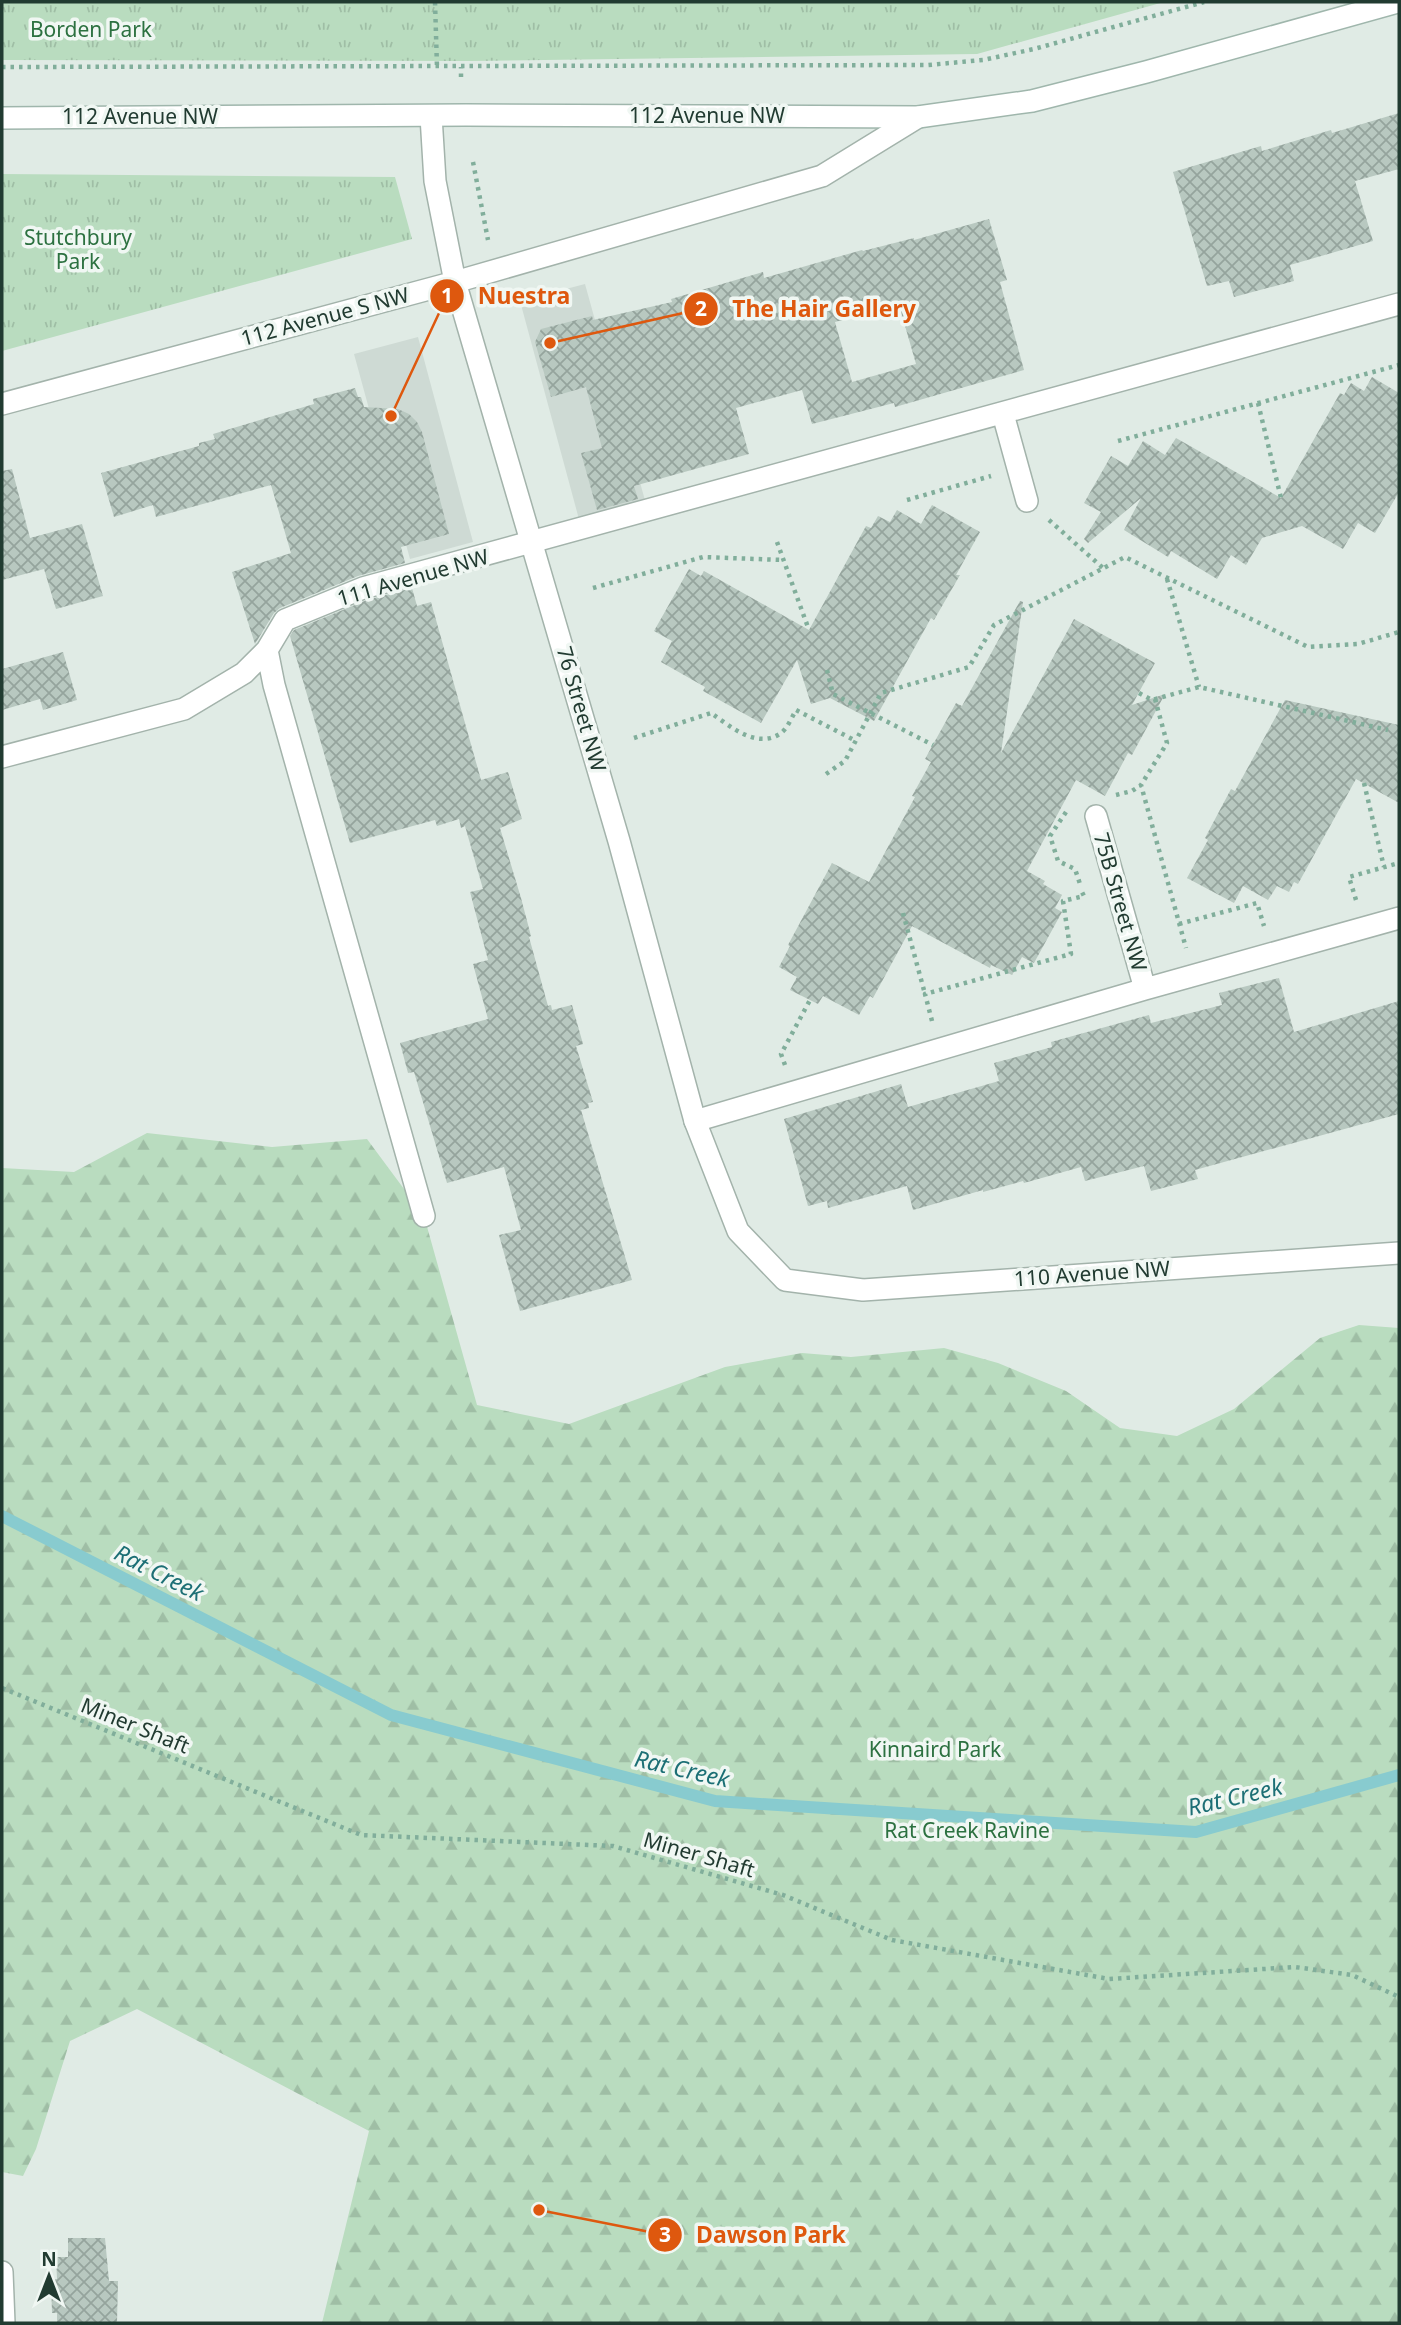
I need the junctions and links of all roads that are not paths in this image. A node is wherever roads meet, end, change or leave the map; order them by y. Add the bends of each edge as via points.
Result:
1 (1398, 2) edge
2 (431, 116) junction
3 (918, 117) junction
4 (2, 118) edge
5 (455, 282) junction
6 (1399, 304) edge
7 (2, 404) edge
8 (1003, 414) junction
9 (1027, 501) road end
10 (533, 544) junction
11 (267, 650) junction
12 (2, 757) edge
13 (1101, 807) road end
14 (1399, 918) edge
15 (1145, 989) junction
16 (695, 1121) junction
17 (424, 1216) dead end
18 (1399, 1253) edge
19 (785, 1280) joint
20 (2, 2272) edge
21 (4, 2323) edge

1 - 3 street, 112 Avenue NW via 1032,102
2 - 3 street, 112 Avenue NW
2 - 4 street, 112 Avenue NW
2 - 5 street, 76 Street NW via 435,181
3 - 5 street, 112 Avenue S NW via 822,176
5 - 7 street, 112 Avenue S NW
5 - 10 street, 76 Street NW
6 - 8 street, 111 Avenue NW
8 - 9 street
8 - 10 street, 111 Avenue NW
10 - 11 street, 111 Avenue NW via 363,588 285,620
10 - 16 street, 76 Street NW
11 - 12 street, 111 Avenue NW via 244,673 184,709
11 - 17 street
13 - 15 street, 75B Street NW
14 - 15 street
15 - 16 street
16 - 19 street, 76 Street NW via 738,1231
18 - 19 street, 110 Avenue NW via 863,1290
20 - 21 street

